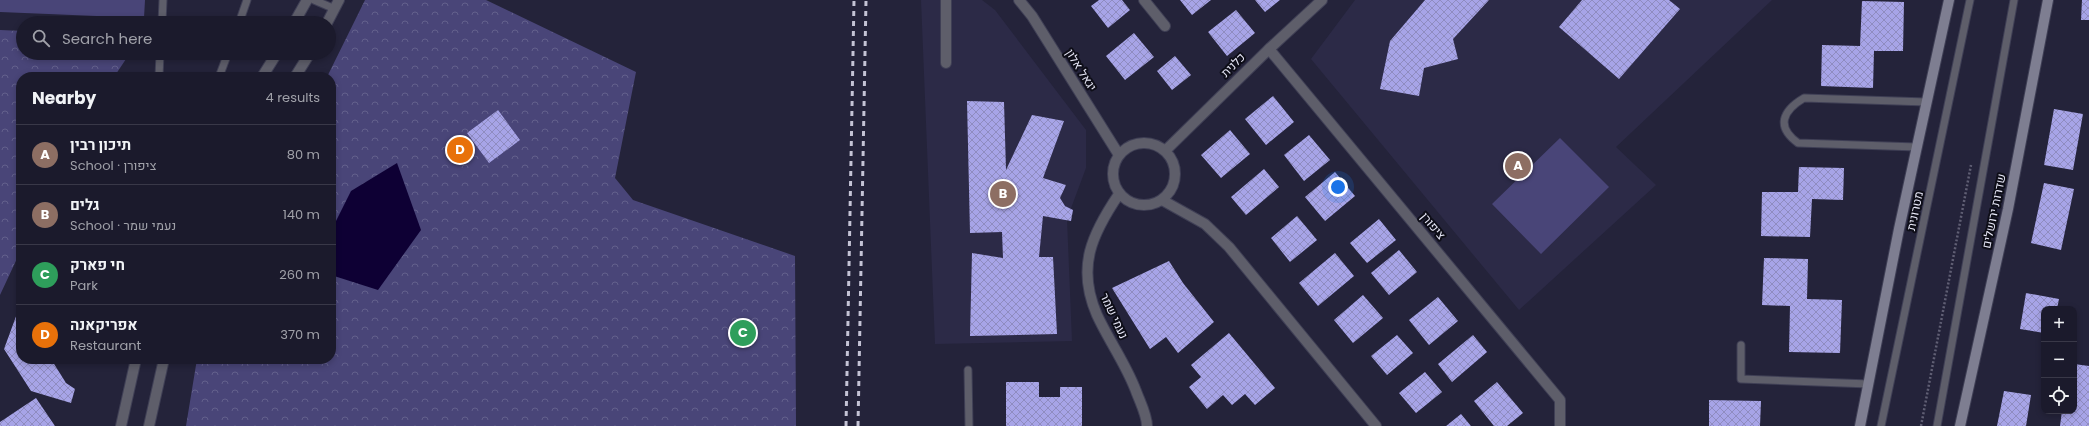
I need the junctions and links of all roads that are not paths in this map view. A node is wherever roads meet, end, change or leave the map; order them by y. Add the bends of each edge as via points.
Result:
1 (163, 0) edge
2 (247, 0) edge
3 (307, 0) edge
4 (314, 0) edge
5 (946, 0) edge
6 (1020, 0) edge
7 (1144, 0) edge
8 (1322, 0) edge
9 (1949, 0) edge
10 (1970, 0) edge
11 (2014, 0) edge
12 (2048, 0) edge
13 (337, 4) edge
14 (162, 16) edge
15 (241, 16) edge
16 (298, 16) edge
17 (331, 16) edge
18 (1165, 26) dead end
19 (1269, 49) junction
20 (160, 60) edge
21 (225, 60) edge
22 (273, 60) edge
23 (306, 60) edge
24 (946, 64) dead end
25 (159, 72) edge
26 (221, 72) edge
27 (265, 72) edge
28 (299, 72) edge
29 (1927, 102) junction
30 (1917, 147) junction
31 (1165, 151) junction
32 (1119, 155) junction
33 (1119, 194) junction
34 (1162, 200) junction
35 (1741, 345) dead end
36 (135, 364) edge
37 (163, 364) edge
38 (968, 370) dead end
39 (1869, 384) junction
40 (121, 426) edge
41 (149, 426) edge
42 (969, 426) edge
43 (1147, 426) edge
44 (1376, 426) edge
45 (1560, 426) edge
46 (1860, 426) edge
47 (1881, 426) edge
48 (1937, 426) edge
49 (1960, 426) edge

1 - 14 lane
2 - 15 lane
3 - 16 street
4 - 13 lane
5 - 24 street
6 - 32 street, יגאל אלון
7 - 18 street
8 - 19 street, כלנית
9 - 29 main road
10 - 47 lane, מטרונית
11 - 48 lane
12 - 49 main road, שדרות ירושלים via 2008,209
13 - 17 street
19 - 31 street, כלנית
19 - 45 street, ציפורן via 1560,400
20 - 25 lane
21 - 26 lane
22 - 27 street
23 - 28 street
29 - 30 main road
29 - 30 lane via 1804,98 1792,105 1784,116 1789,137 1798,143
30 - 39 main road
31 - 32 street via 1147,143 1136,144
31 - 34 street via 1173,164 1175,178 1172,189
32 - 33 street via 1114,164 1113,175 1114,185
33 - 34 street via 1137,205 1147,206
33 - 43 street, נעמי שמר via 1092,241 1087,263 1088,289 1097,315 1132,379
34 - 44 street via 1205,224 1229,247
35 - 39 lane via 1741,379
36 - 40 street
37 - 41 street
38 - 42 lane
39 - 46 main road

